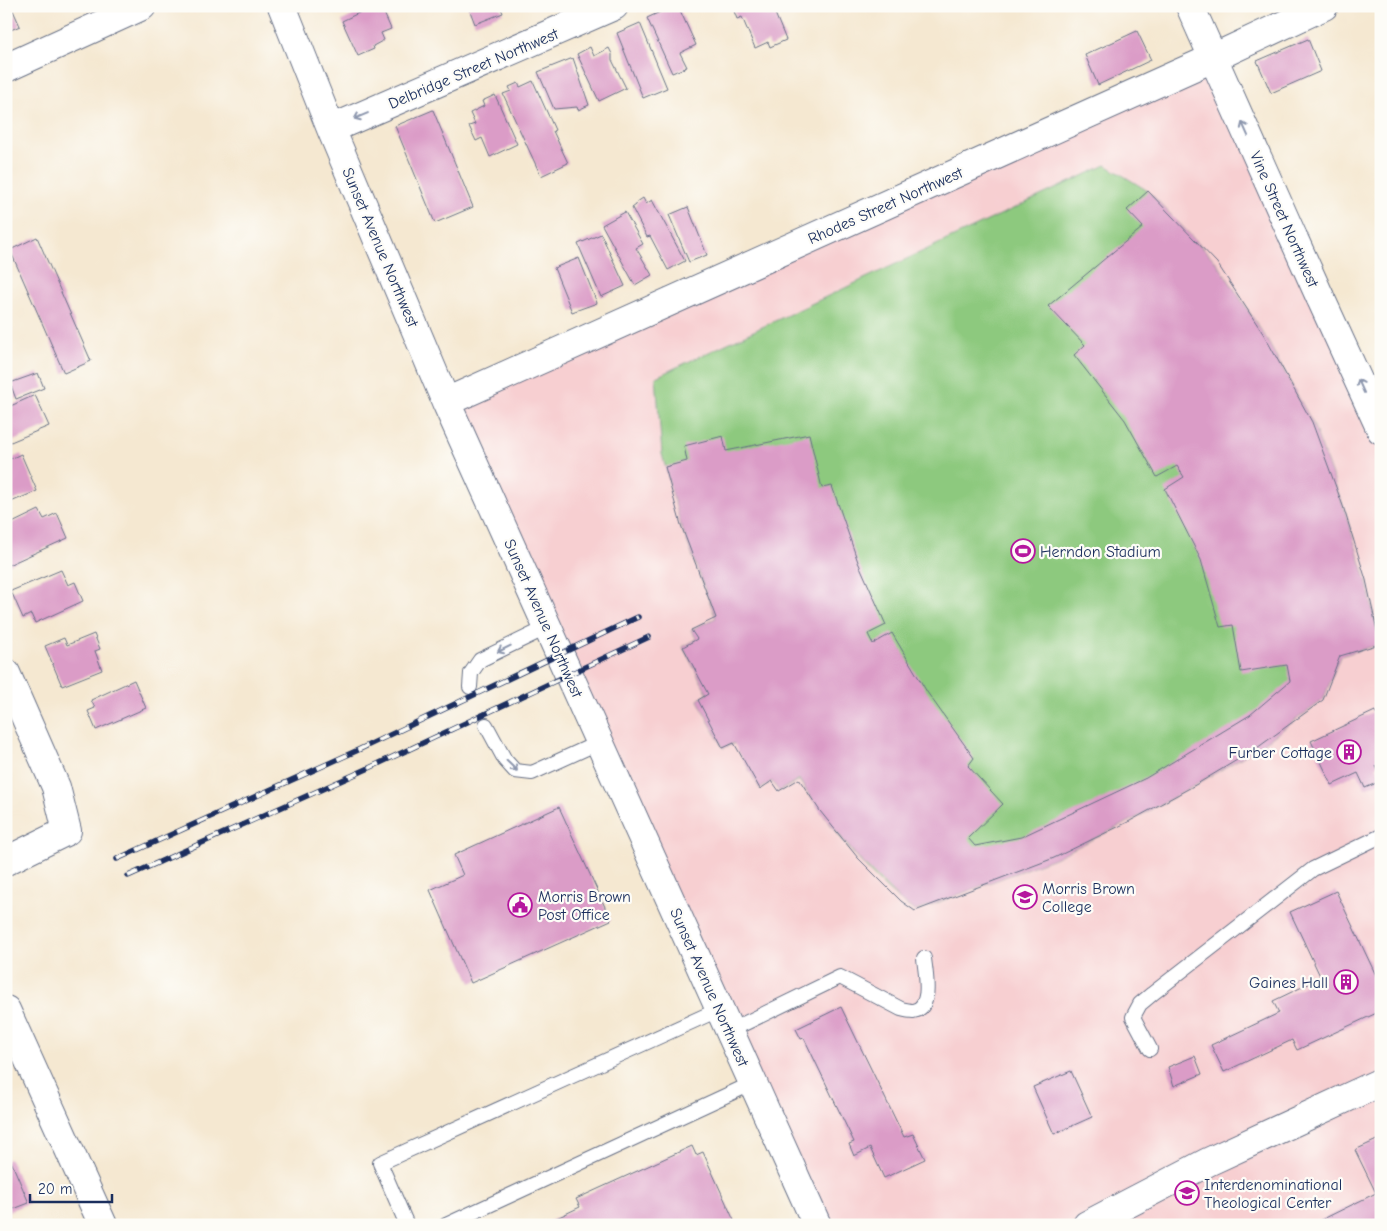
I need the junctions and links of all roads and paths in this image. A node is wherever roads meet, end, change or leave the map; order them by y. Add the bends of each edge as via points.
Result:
1 (142, 6) edge
2 (282, 6) edge
3 (614, 6) edge
4 (1190, 6) edge
5 (1324, 6) edge
6 (1213, 58) junction
7 (6, 68) edge
8 (331, 129) junction
9 (446, 402) junction
10 (1381, 430) edge
11 (548, 627) junction
12 (6, 673) edge
13 (470, 687) dead end
14 (486, 725) dead end
15 (600, 742) junction
16 (1381, 836) edge
17 (6, 862) edge
18 (924, 958) dead end
19 (6, 1010) edge
20 (725, 1020) junction
21 (1150, 1050) dead end
22 (1381, 1082) edge
23 (753, 1083) junction
24 (103, 1225) edge
25 (407, 1225) edge
26 (446, 1225) edge
27 (817, 1225) edge
28 (1087, 1225) edge

1 - 7 street
2 - 8 street, Sunset Avenue Northwest
3 -> 8 street, Delbridge Street Northwest
4 - 6 street, Vine Street Northwest
5 - 6 street, Rhodes Street Northwest
6 - 9 street, Rhodes Street Northwest
10 -> 6 street, Vine Street Northwest, bridge
8 - 9 street, Sunset Avenue Northwest
9 - 11 street, Sunset Avenue Northwest
11 -> 13 lane via 480,660 471,673
11 - 15 street, Sunset Avenue Northwest
12 - 17 street via 56,787 67,831
14 -> 15 lane via 515,772 532,773
15 - 20 street, Sunset Avenue Northwest
16 - 21 lane via 1313,869 1140,1004 1133,1017
18 - 20 lane via 928,987 925,1002 912,1011 901,1009 840,977
19 - 24 street
20 - 23 street, Sunset Avenue Northwest
20 - 25 lane via 380,1163
22 - 28 street via 1208,1162
23 - 26 lane
23 - 27 street, Sunset Avenue Northwest

